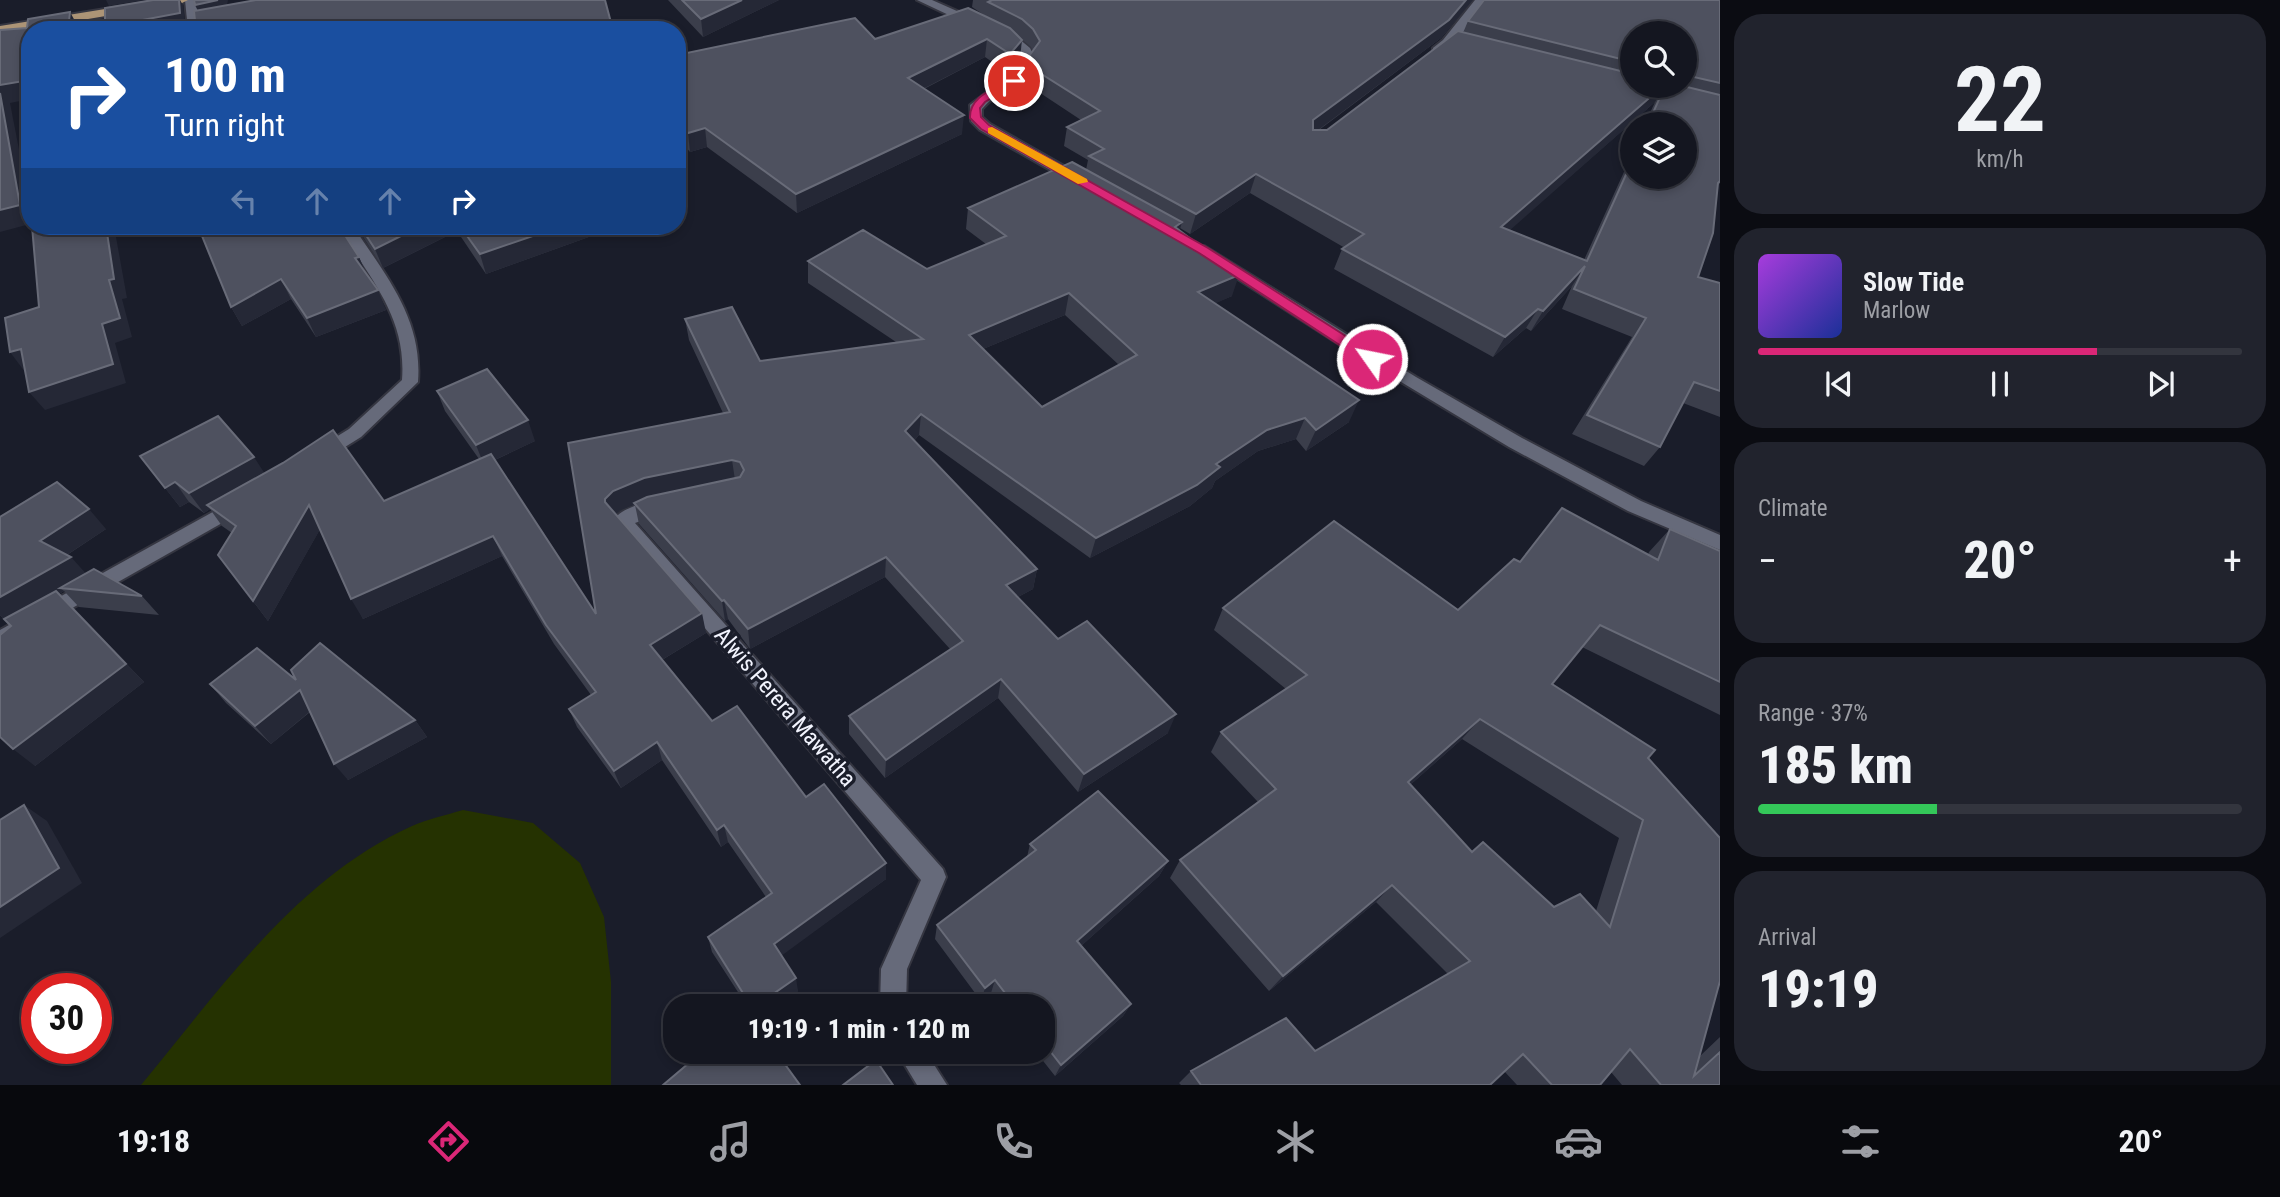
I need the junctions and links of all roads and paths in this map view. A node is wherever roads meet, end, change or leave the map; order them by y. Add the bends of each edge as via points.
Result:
1 (183, 0) edge
2 (191, 0) edge
3 (923, 0) edge
4 (1481, 0) edge
5 (55, 21) edge
6 (193, 21) edge
7 (21, 27) edge
8 (0, 30) edge
9 (1425, 60) edge
10 (1094, 189) edge
11 (352, 235) edge
12 (1191, 243) edge
13 (310, 463) edge
14 (252, 497) edge
15 (685, 501) edge
16 (1720, 543) edge
17 (0, 640) edge
18 (893, 994) edge
19 (918, 1064) edge
20 (933, 1085) edge

1 - 5 main road
2 - 6 street
3 - 10 street via 1014,41 1026,51 1025,69 982,100 975,108 976,118
4 - 9 street via 1454,45
7 - 8 main road
11 - 13 street via 399,309 412,357 410,382 355,433
12 - 16 street via 1372,359 1533,453 1626,502
14 - 17 street
15 - 18 street, Alwis Perera Mawatha via 647,509 622,521 934,877 894,969
19 - 20 street

